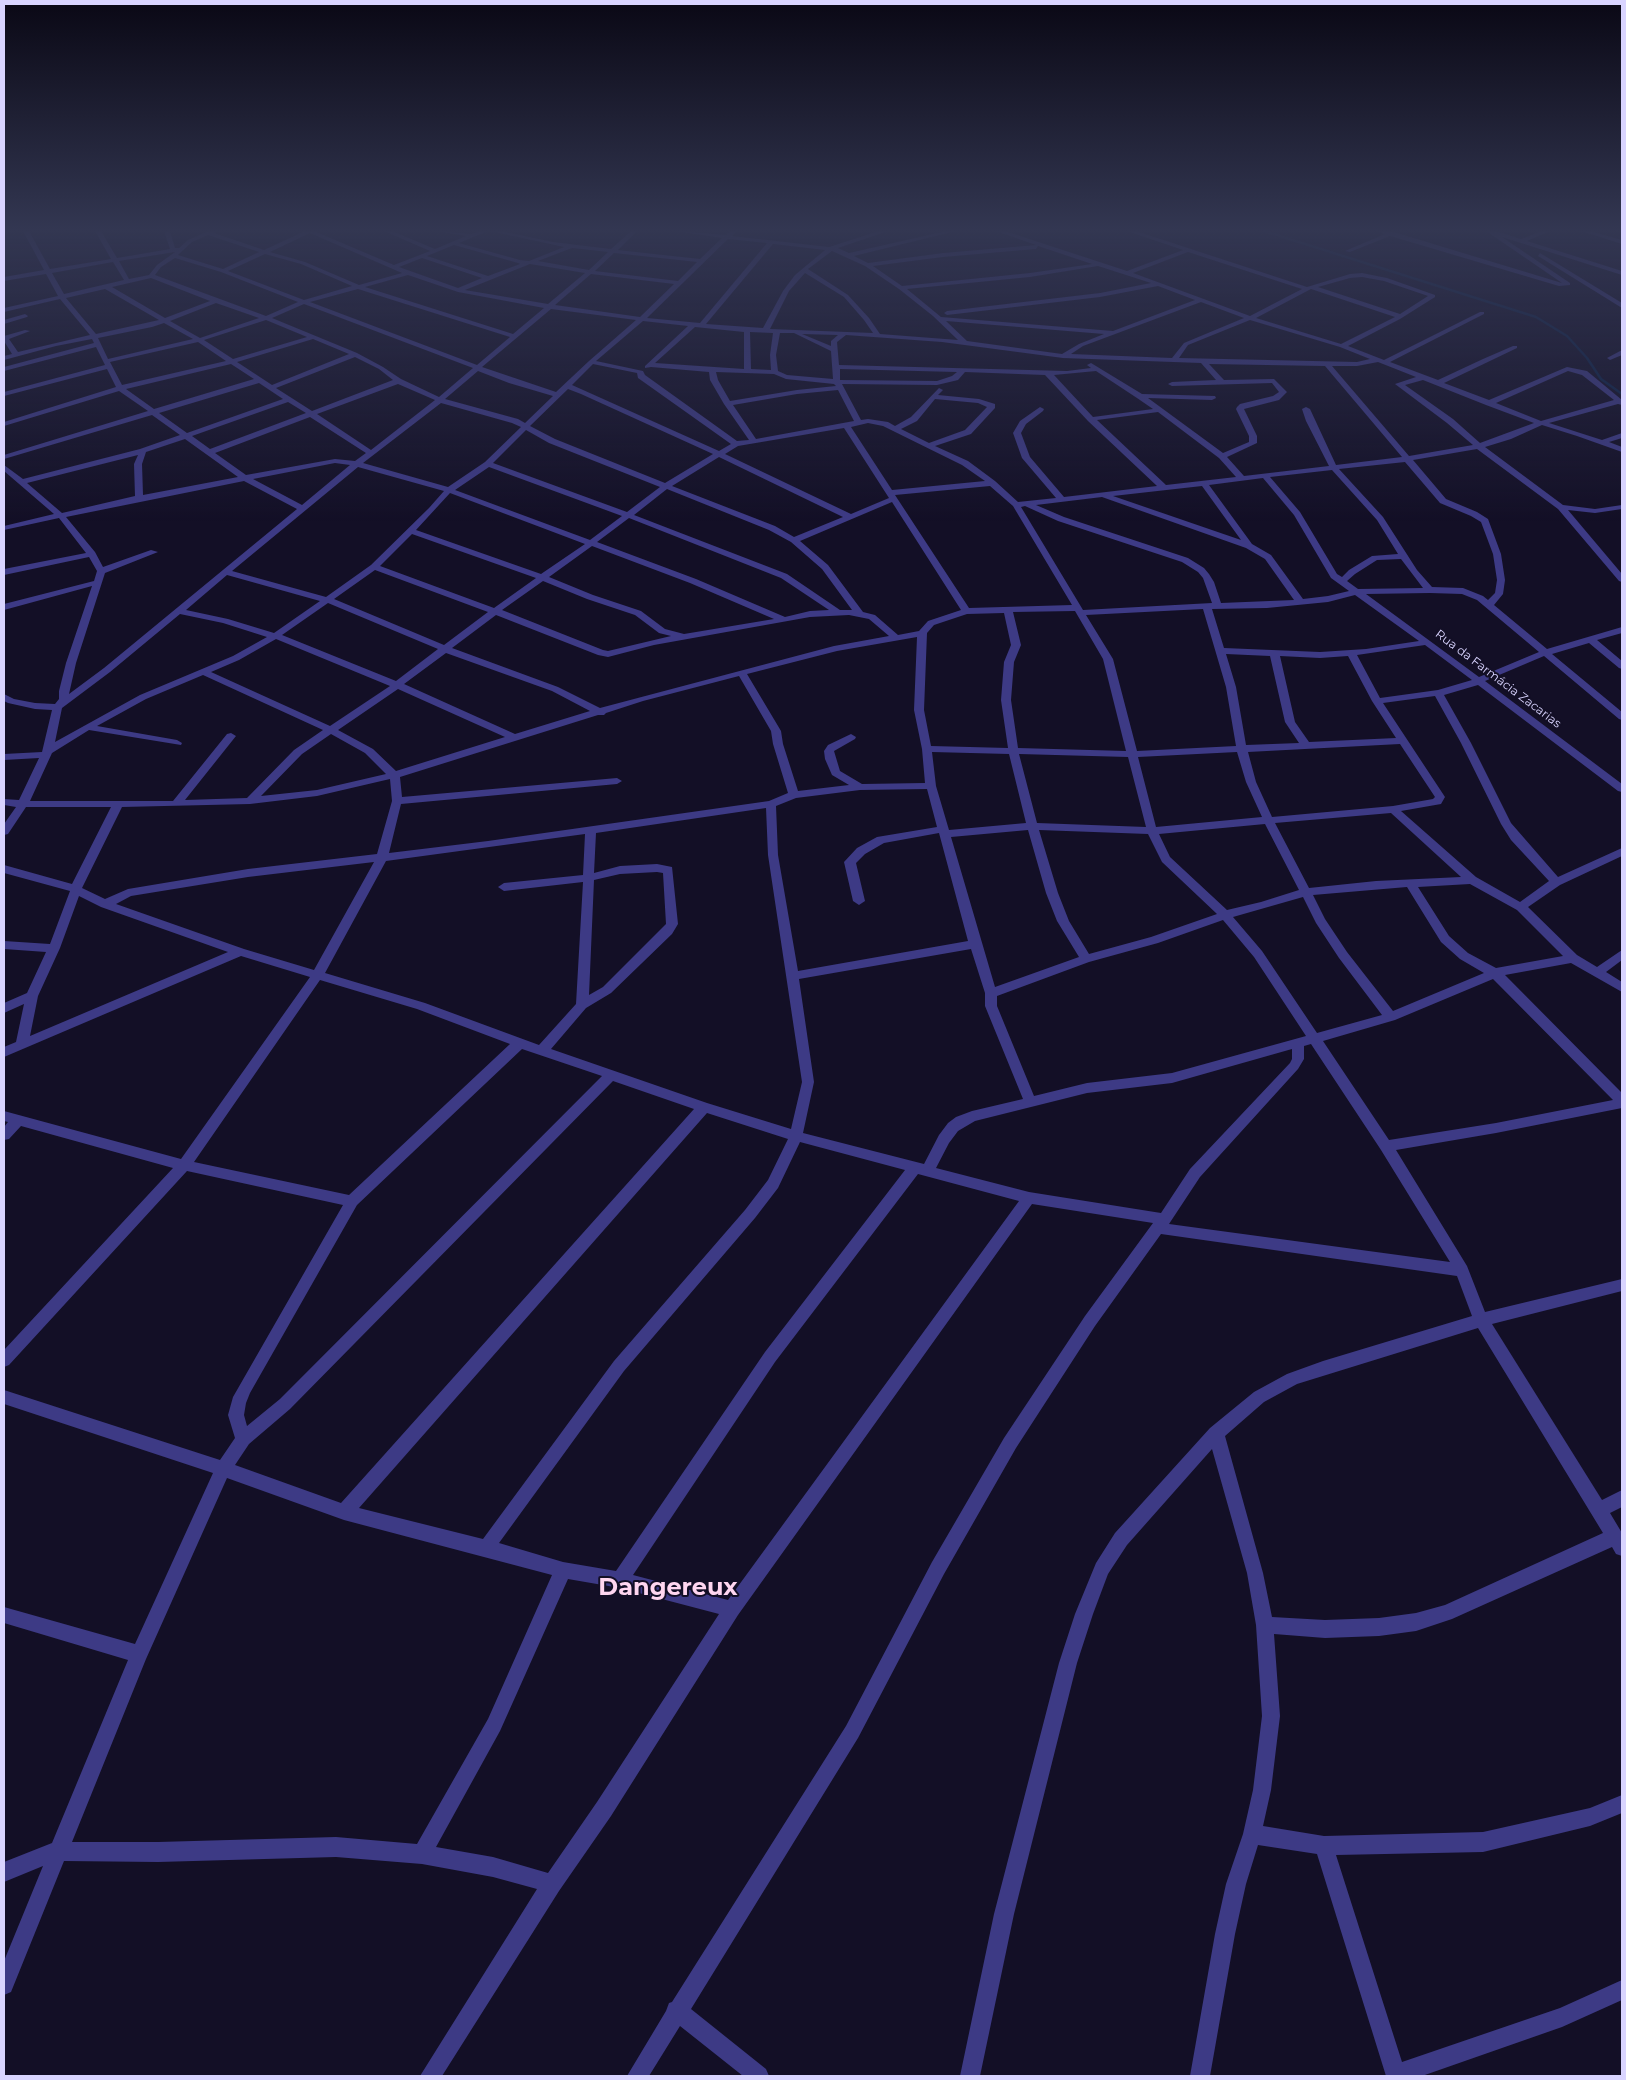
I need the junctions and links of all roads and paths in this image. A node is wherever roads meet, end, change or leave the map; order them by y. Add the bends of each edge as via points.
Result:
1 (87, 328) edge
2 (140, 328) edge
3 (179, 328) edge
4 (235, 328) edge
5 (291, 328) edge
6 (372, 328) edge
7 (488, 328) edge
8 (523, 328) edge
9 (632, 328) edge
10 (690, 328) edge
11 (725, 328) edge
12 (767, 328) edge
13 (873, 328) edge
14 (949, 328) edge
15 (1059, 328) edge
16 (1127, 328) edge
17 (1224, 328) edge
18 (1283, 328) edge
19 (1376, 328) edge
20 (1451, 328) edge
21 (747, 330) junction
22 (765, 331) junction
23 (776, 331) junction
24 (27, 332) dead end
25 (793, 332) junction
26 (844, 333) junction
27 (1114, 333) junction
28 (93, 335) junction
29 (513, 336) junction
30 (878, 336) junction
31 (313, 337) junction
32 (199, 340) junction
33 (965, 343) junction
34 (98, 344) junction
35 (1342, 346) junction
36 (1515, 347) dead end
37 (834, 350) junction
38 (1622, 352) edge
39 (16, 354) junction
40 (355, 354) junction
41 (1063, 356) junction
42 (1082, 356) junction
43 (4, 358) edge
44 (1610, 358) dead end
45 (1174, 361) junction
46 (1382, 361) junction
47 (232, 362) junction
48 (591, 362) junction
49 (1203, 362) junction
50 (108, 363) junction
51 (650, 364) junction
52 (1327, 364) junction
53 (476, 367) junction
54 (835, 367) junction
55 (4, 369) edge
56 (1098, 369) junction
57 (712, 370) junction
58 (964, 370) junction
59 (641, 372) junction
60 (748, 372) junction
61 (775, 372) junction
62 (1047, 372) junction
63 (1424, 377) junction
64 (260, 380) junction
65 (398, 381) junction
66 (947, 381) junction
67 (1222, 382) junction
68 (1438, 383) junction
69 (1172, 384) dead end
70 (839, 385) junction
71 (567, 386) junction
72 (272, 387) junction
73 (120, 388) junction
74 (4, 394) edge
75 (557, 395) junction
76 (934, 396) junction
77 (1140, 396) junction
78 (1212, 398) dead end
79 (289, 399) junction
80 (441, 399) junction
81 (1621, 402) edge
82 (1489, 403) junction
83 (728, 404) junction
84 (1040, 409) dead end
85 (1306, 409) dead end
86 (1159, 410) junction
87 (150, 412) junction
88 (311, 415) junction
89 (1091, 419) junction
90 (1541, 423) junction
91 (4, 424) edge
92 (852, 424) junction
93 (525, 427) junction
94 (895, 429) junction
95 (1622, 435) edge
96 (184, 436) junction
97 (754, 441) junction
98 (1603, 442) junction
99 (736, 444) junction
100 (929, 445) junction
101 (1479, 446) junction
102 (1622, 450) edge
103 (142, 451) junction
104 (208, 453) junction
105 (372, 454) junction
106 (719, 454) junction
107 (1222, 456) junction
108 (4, 457) edge
109 (1407, 459) junction
110 (357, 464) junction
111 (488, 464) junction
112 (4, 467) edge
113 (1333, 467) junction
114 (1264, 475) junction
115 (245, 478) junction
116 (1242, 478) junction
117 (22, 482) junction
118 (1203, 482) junction
119 (992, 483) junction
120 (666, 486) junction
121 (1163, 487) junction
122 (449, 490) junction
123 (1101, 494) junction
124 (891, 496) junction
125 (139, 498) junction
126 (1060, 499) junction
127 (1021, 505) junction
128 (1561, 507) junction
129 (1622, 507) edge
130 (303, 509) junction
131 (870, 509) junction
132 (905, 515) junction
133 (61, 516) junction
134 (626, 516) junction
135 (851, 517) junction
136 (4, 528) edge
137 (411, 531) junction
138 (794, 540) junction
139 (590, 544) junction
140 (1249, 546) junction
141 (154, 552) dead end
142 (92, 554) junction
143 (1402, 556) junction
144 (374, 567) junction
145 (102, 571) junction
146 (4, 572) edge
147 (226, 572) junction
148 (543, 578) junction
149 (1622, 579) edge
150 (98, 582) junction
151 (1342, 582) junction
152 (1430, 590) junction
153 (1356, 592) junction
154 (328, 600) junction
155 (1299, 600) junction
156 (1489, 605) junction
157 (1212, 606) junction
158 (4, 607) edge
159 (1078, 610) junction
160 (179, 611) junction
161 (495, 611) junction
162 (966, 611) junction
163 (1008, 611) junction
164 (837, 612) junction
165 (860, 614) junction
166 (784, 620) junction
167 (1622, 630) edge
168 (922, 633) junction
169 (275, 636) junction
170 (684, 637) junction
171 (895, 637) junction
172 (1590, 639) junction
173 (1427, 642) junction
174 (444, 648) junction
175 (1222, 651) junction
176 (1274, 652) junction
177 (1351, 653) junction
178 (1544, 653) junction
179 (1622, 666) edge
180 (204, 672) junction
181 (742, 674) junction
182 (1478, 679) junction
183 (397, 685) junction
184 (1438, 693) junction
185 (4, 697) edge
186 (1377, 701) junction
187 (61, 704) junction
188 (601, 713) junction
189 (1622, 717) edge
190 (87, 727) junction
191 (331, 730) junction
192 (231, 736) dead end
193 (851, 737) dead end
194 (514, 738) junction
195 (1402, 741) junction
196 (177, 743) dead end
197 (1307, 747) junction
198 (927, 749) junction
199 (1013, 750) junction
200 (1242, 750) junction
201 (47, 753) junction
202 (1133, 754) junction
203 (4, 757) edge
204 (836, 772) junction
205 (394, 775) junction
206 (617, 781) dead end
207 (931, 786) junction
208 (860, 787) junction
209 (1622, 789) edge
210 (831, 790) junction
211 (794, 795) junction
212 (250, 800) junction
213 (397, 801) junction
214 (4, 802) edge
215 (23, 804) junction
216 (118, 804) junction
217 (176, 804) junction
218 (771, 804) junction
219 (1393, 809) junction
220 (1269, 821) junction
221 (1032, 826) junction
222 (591, 830) junction
223 (1152, 831) junction
224 (4, 832) edge
225 (944, 832) junction
226 (1622, 852) edge
227 (382, 857) junction
228 (4, 869) edge
229 (588, 878) junction
230 (1472, 880) junction
231 (1556, 882) junction
232 (1410, 883) junction
233 (504, 887) dead end
234 (75, 889) junction
235 (1306, 892) junction
236 (859, 901) dead end
237 (105, 904) junction
238 (1521, 907) junction
239 (1225, 915) junction
240 (975, 944) junction
241 (4, 945) edge
242 (54, 948) junction
243 (240, 952) junction
244 (1622, 954) edge
245 (1573, 958) junction
246 (1086, 959) junction
247 (1598, 972) junction
248 (1495, 973) junction
249 (317, 976) junction
250 (793, 976) junction
251 (1622, 988) edge
252 (991, 993) junction
253 (32, 996) junction
254 (582, 1005) junction
255 (4, 1008) edge
256 (1391, 1018) junction
257 (1306, 1042) junction
258 (520, 1043) junction
259 (22, 1044) junction
260 (541, 1050) junction
261 (4, 1052) edge
262 (612, 1074) junction
263 (1030, 1101) junction
264 (1622, 1102) edge
265 (704, 1107) junction
266 (4, 1116) edge
267 (18, 1120) junction
268 (4, 1135) edge
269 (796, 1136) junction
270 (1386, 1146) junction
271 (184, 1165) junction
272 (921, 1169) junction
273 (1028, 1198) junction
274 (352, 1200) junction
275 (1161, 1223) junction
276 (1462, 1270) junction
277 (1622, 1285) edge
278 (1481, 1320) junction
279 (4, 1360) edge
280 (4, 1398) edge
281 (1216, 1433) junction
282 (243, 1439) junction
283 (223, 1469) junction
284 (1622, 1498) edge
285 (1600, 1510) junction
286 (344, 1512) junction
287 (1618, 1542) edge
288 (486, 1548) junction
289 (563, 1570) junction
290 (620, 1580) junction
291 (732, 1609) junction
292 (4, 1615) edge
293 (1265, 1624) junction
294 (139, 1654) junction
295 (1622, 1804) edge
296 (1252, 1834) junction
297 (1324, 1846) junction
298 (57, 1852) junction
299 (422, 1854) junction
300 (4, 1872) edge
301 (552, 1884) junction
302 (4, 1985) edge
303 (1622, 1990) edge
304 (676, 2010) junction
305 (430, 2076) edge
306 (637, 2076) edge
307 (759, 2076) edge
308 (970, 2076) edge
309 (1200, 2076) edge
310 (1396, 2076) edge

1 - 28 street
2 - 28 street
3 - 32 street
4 - 32 street
5 - 31 street
6 - 53 street
7 - 29 street
8 - 29 street
9 - 48 street
10 - 51 street
11 - 21 street
12 - 22 street
13 - 30 street
14 - 33 street
15 - 27 street
16 - 27 street
17 - 45 street via 1186,344
18 - 35 street
19 - 35 street
20 - 46 street
21 - 22 street
21 - 60 street
22 - 23 street
23 - 25 street
23 - 61 street
24 - 39 street via 5,338
25 - 26 street
25 - 37 street
26 - 30 street
26 - 37 street via 834,341
27 - 41 street via 1081,345
28 - 34 street
28 - 39 street
29 - 53 street
30 - 33 street
31 - 40 street
31 - 47 street
32 - 47 street
32 - 50 street
33 - 41 street
34 - 50 street
34 - 55 street
35 - 46 street
36 - 68 street
37 - 54 street
38 - 44 street
39 - 43 street
40 - 65 street
40 - 72 street
41 - 42 street
42 - 45 street
42 - 56 street
45 - 49 street
46 - 52 street
46 - 63 street
47 - 64 street
47 - 73 street
48 - 59 street
48 - 71 street
49 - 52 street
49 - 67 street
50 - 73 street
50 - 74 street
51 - 57 street
51 - 59 street
52 - 109 street
53 - 75 street
53 - 80 street
54 - 58 street
54 - 70 street
56 - 62 street
56 - 77 street
57 - 60 street
57 - 83 street
58 - 62 street
58 - 66 street
59 - 99 street via 642,376
60 - 61 street
61 - 70 street via 793,379
62 - 89 street
63 - 68 street
63 - 101 street via 1399,384
64 - 72 street
64 - 87 street
65 - 80 street
65 - 88 street
66 - 70 street
66 - 76 street
67 - 69 street
67 - 107 street via 1274,381 1283,392 1276,398 1240,409 1254,436 1253,443
68 - 82 street
70 - 83 street
70 - 92 street
71 - 75 street
71 - 106 street
72 - 79 street
73 - 87 street
73 - 91 street
75 - 93 street
76 - 94 street via 914,419
76 - 100 street via 979,401 992,406 968,432
77 - 78 street
77 - 86 street
79 - 88 street
79 - 96 street
80 - 93 street via 515,421
80 - 105 street
81 - 82 street via 1584,373 1567,370
81 - 90 street
82 - 90 street
83 - 97 street
84 - 126 street via 1023,423 1017,433 1026,458
85 - 113 street
86 - 89 street
86 - 107 street
87 - 96 street
87 - 108 street
88 - 104 street
88 - 105 street
89 - 121 street
90 - 98 street
90 - 101 street
92 - 94 street via 877,423
92 - 97 street
92 - 124 street
93 - 111 street
93 - 120 street via 534,434
94 - 100 street
95 - 98 street
96 - 103 street
96 - 104 street
97 - 99 street
98 - 102 street
99 - 106 street
100 - 119 street
101 - 109 street
101 - 128 street
103 - 117 street
103 - 125 street via 138,464
104 - 115 street
105 - 110 street
106 - 120 street
106 - 135 street
107 - 116 street
109 - 113 street
109 - 156 street via 1443,501 1485,521 1497,554 1501,580 1499,594
110 - 115 street via 335,461
110 - 122 street
110 - 130 street
111 - 122 street
111 - 134 street
112 - 117 street
113 - 114 street
113 - 143 street via 1380,519
114 - 116 street
114 - 151 street, Rua da Farmácia Zacarias via 1288,502 1328,568
115 - 125 street
115 - 130 street
116 - 118 street
117 - 133 street
118 - 121 street
118 - 140 street
119 - 124 street
119 - 127 street
120 - 134 street
120 - 138 street via 772,528
121 - 123 street
122 - 137 street
122 - 139 street
123 - 126 street
123 - 140 street
124 - 131 street
124 - 132 street
125 - 133 street
126 - 127 street
127 - 157 street via 1185,560 1201,570 1210,582
127 - 159 street
128 - 129 street via 1596,511
128 - 149 street
130 - 147 street
131 - 132 street
131 - 135 street
132 - 162 street
133 - 136 street
133 - 142 street
134 - 139 street
134 - 164 street via 784,576
135 - 138 street
137 - 144 street
137 - 148 street
138 - 165 street via 824,567
139 - 148 street
139 - 166 street via 693,581
140 - 155 street via 1268,557
141 - 145 street
142 - 145 street
142 - 146 street
143 - 151 street via 1375,558
143 - 152 street
144 - 154 street
144 - 161 street
145 - 150 street
147 - 154 street
147 - 160 street
148 - 161 street
148 - 170 street via 638,613 662,631
150 - 158 street
150 - 187 street
151 - 153 street, Rua da Farmácia Zacarias
152 - 153 street
152 - 156 street via 1471,594
153 - 155 street via 1328,599
153 - 173 street, Rua da Farmácia Zacarias
154 - 169 street
154 - 174 street
155 - 157 street via 1267,605
156 - 178 street
157 - 159 street
157 - 175 street
159 - 163 street
159 - 202 street via 1108,659
160 - 169 street
160 - 187 street
161 - 170 street via 608,654
161 - 174 street
162 - 163 street
162 - 168 street via 931,623
163 - 199 street via 1016,646 1009,662 1006,700
164 - 165 street
164 - 166 street
165 - 171 street via 872,617
166 - 170 street
167 - 172 street
168 - 171 street
168 - 198 street via 919,710
169 - 180 street
169 - 183 street
171 - 181 street via 837,648
172 - 178 street
172 - 179 street
173 - 177 street
173 - 182 street, Rua da Farmácia Zacarias
174 - 183 street
174 - 188 street via 555,689
175 - 176 street
175 - 200 street
176 - 177 street
176 - 197 street via 1290,722
177 - 186 street
178 - 182 street
178 - 189 street
180 - 190 street via 143,697
180 - 191 street
181 - 188 street via 640,699
181 - 211 street via 776,731
182 - 184 street
182 - 209 street, Rua da Farmácia Zacarias
183 - 191 street
183 - 194 street
184 - 186 street
184 - 231 street via 1506,824
185 - 187 street via 34,706
186 - 195 street
187 - 201 street
188 - 194 street
190 - 196 street
190 - 201 street
191 - 205 street via 369,751
191 - 212 street via 298,752
192 - 217 street
193 - 204 street via 828,751
194 - 205 street
195 - 197 street
195 - 219 street via 1440,800
197 - 200 street
198 - 199 street
198 - 207 street
199 - 202 street
199 - 221 street
200 - 202 street
200 - 220 street via 1251,782
201 - 203 street
201 - 215 street
202 - 223 street
204 - 208 street
204 - 210 street
205 - 212 street via 317,793
205 - 213 street
206 - 213 street
207 - 208 street
207 - 225 street
208 - 210 street
210 - 211 street
211 - 218 street
212 - 217 street
213 - 227 street
214 - 215 street
215 - 216 street
215 - 224 street
216 - 217 street
216 - 234 street
218 - 222 street
218 - 250 street via 773,856
219 - 220 street
219 - 230 street
220 - 223 street
220 - 235 street
221 - 223 street
221 - 225 street
221 - 246 street via 1058,909
222 - 227 street
222 - 229 street
223 - 239 street via 1166,859
225 - 236 street via 881,840 861,850 850,862
225 - 240 street
226 - 231 street
227 - 237 street via 312,864 128,893
227 - 249 street
228 - 234 street
229 - 233 street
229 - 254 street
229 - 254 street via 620,870 668,870 672,924 607,990
230 - 232 street
230 - 238 street
231 - 238 street
232 - 235 street
232 - 248 street via 1445,939 1464,956
234 - 237 street
234 - 242 street
235 - 239 street
235 - 256 street via 1343,955
237 - 243 street
238 - 245 street
239 - 246 street via 1174,934
239 - 257 street via 1258,954
240 - 250 street
240 - 252 street
241 - 242 street
242 - 253 street
243 - 249 street
243 - 259 street
244 - 247 street
245 - 247 street
245 - 248 street
246 - 252 street
247 - 251 street
248 - 256 street
248 - 264 street
249 - 258 street via 420,1006
249 - 271 street
250 - 269 street via 808,1082
252 - 263 street via 991,1006
253 - 255 street
253 - 259 street
254 - 260 street
256 - 257 street
257 - 263 street via 1172,1078 1087,1088
257 - 270 street
257 - 275 street via 1294,1066 1200,1167
258 - 260 street
258 - 274 street
259 - 261 street
260 - 262 street
262 - 265 street
262 - 282 street via 285,1404
263 - 272 street via 961,1121
264 - 270 street
265 - 269 street
265 - 286 street
266 - 267 street
267 - 268 street
267 - 271 street
269 - 272 street
269 - 288 street via 774,1184 619,1366
270 - 276 street
271 - 274 street
271 - 279 street
272 - 273 street
272 - 290 street via 770,1357
273 - 275 street
273 - 291 street
274 - 282 street via 238,1402 236,1415
275 - 276 street
275 - 304 street via 1090,1321 1010,1443 938,1568 852,1732
276 - 278 street
277 - 278 street
278 - 281 street via 1292,1379 1259,1397
278 - 285 street
280 - 283 street
281 - 293 street via 1255,1574
281 - 308 street via 1121,1540 1102,1569 1084,1614 1068,1663 1004,1914
282 - 283 street
283 - 286 street
283 - 294 street
284 - 285 street
285 - 287 street
286 - 288 street
287 - 293 street via 1446,1613 1416,1622 1326,1629
288 - 289 street
289 - 290 street
289 - 299 street via 494,1725
290 - 291 street
291 - 301 street
292 - 294 street
293 - 296 street via 1271,1716 1268,1752
294 - 298 street
295 - 297 street via 1590,1817 1483,1842
296 - 297 street
296 - 309 street via 1225,1934
297 - 310 street
298 - 299 street via 336,1847
298 - 300 street
298 - 302 street
299 - 301 street via 493,1867
301 - 305 street
303 - 310 street via 1562,2017
304 - 306 street
304 - 307 street

